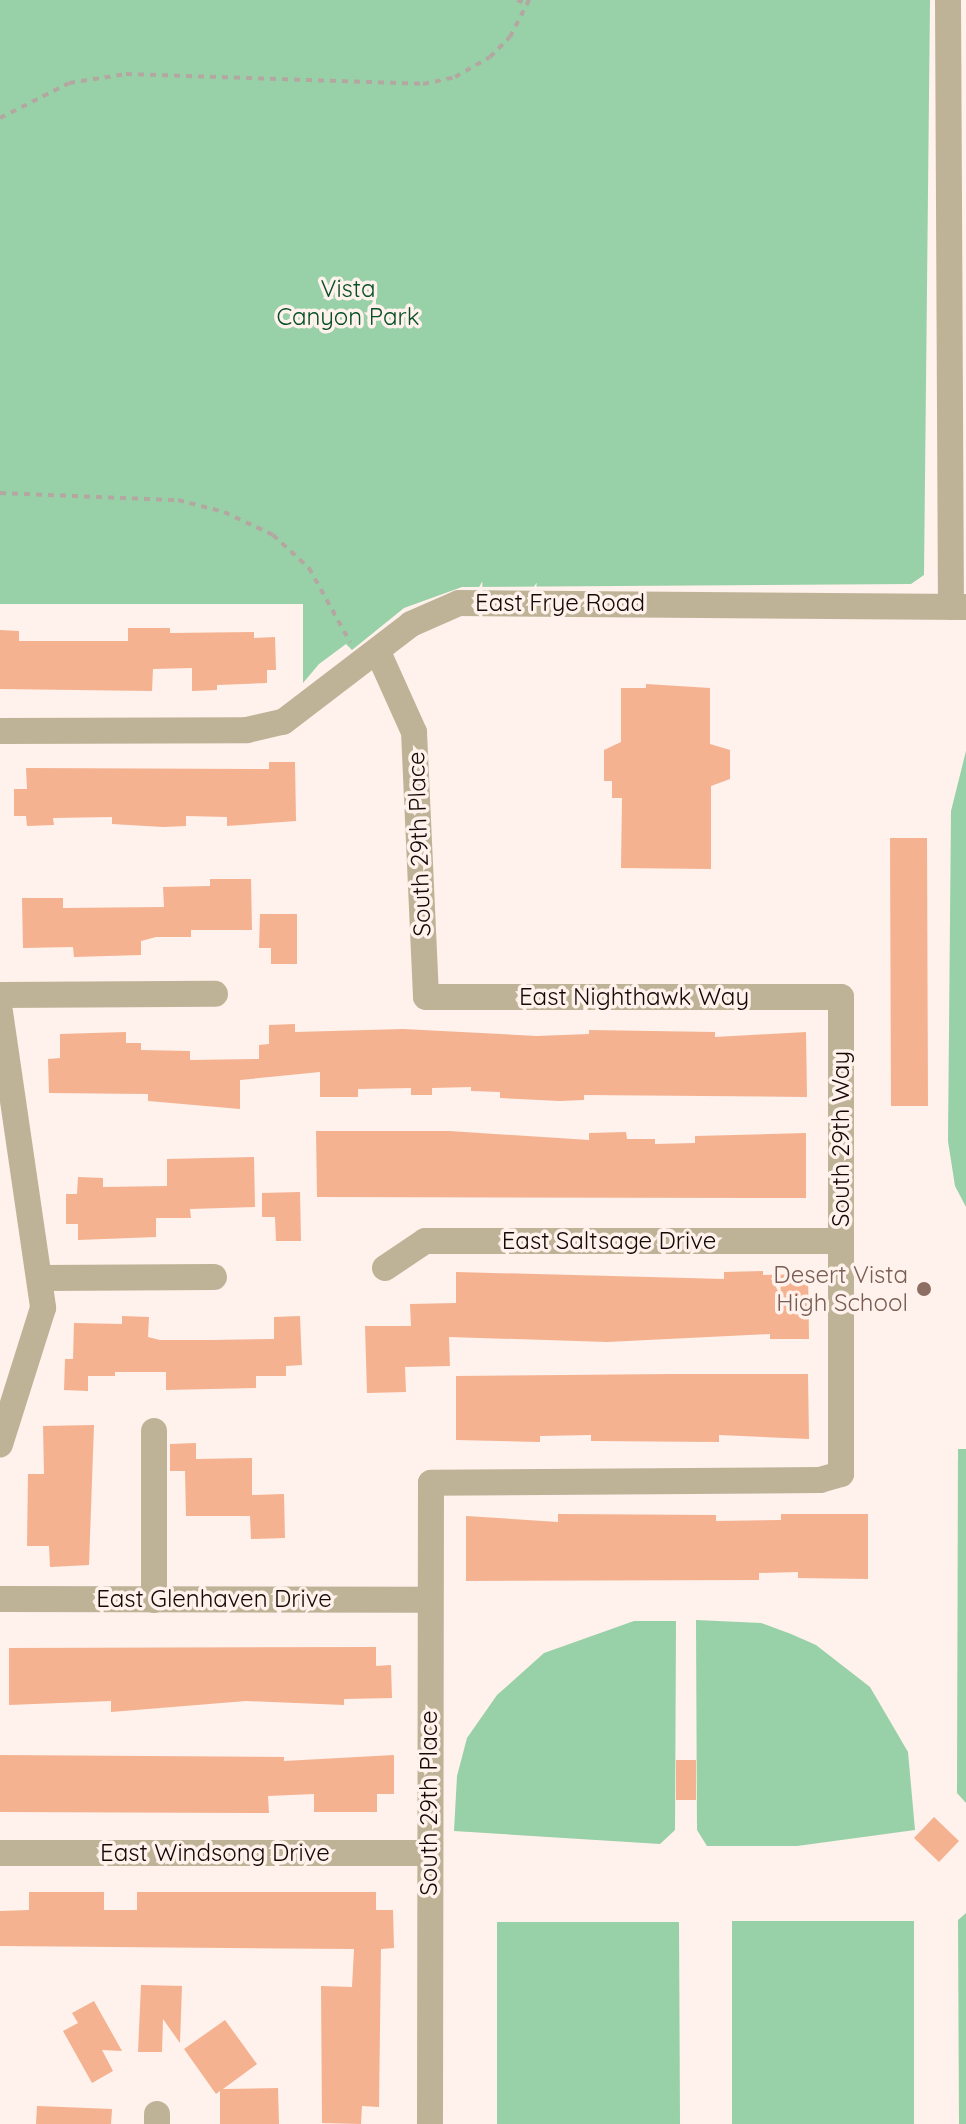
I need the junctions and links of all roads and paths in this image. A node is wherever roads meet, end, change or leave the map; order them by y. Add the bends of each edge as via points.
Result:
1 (517, 0) edge
2 (948, 0) edge
3 (528, 2) edge
4 (957, 109) edge
5 (0, 118) edge
6 (0, 493) edge
7 (959, 607) edge
8 (352, 644) dead end
9 (378, 652) junction
10 (0, 731) edge
11 (215, 994) dead end
12 (0, 995) edge
13 (426, 997) joint
14 (841, 997) joint
15 (0, 1012) edge
16 (841, 1241) junction
17 (385, 1268) dead end
18 (214, 1277) dead end
19 (42, 1278) junction
20 (154, 1431) dead end
21 (0, 1444) edge
22 (431, 1483) joint
23 (0, 1599) edge
24 (154, 1600) junction
25 (429, 1600) junction
26 (0, 1853) edge
27 (430, 1853) junction
28 (430, 2124) edge

1 - 3 path
2 - 4 street
3 - 5 path via 510,37 490,57 455,77 423,84 126,74 69,83
4 - 7 street
6 - 8 path via 178,500 224,512 273,535 309,568
7 - 9 street, East Frye Road via 459,603 411,624
9 - 10 street, East Frye Road via 283,722 247,730
9 - 13 street, South 29th Place via 414,732
11 - 12 street
13 - 14 street, East Nighthawk Way
14 - 16 street, South 29th Way
15 - 19 street
16 - 17 street, East Saltsage Drive via 425,1241
16 - 22 street, South 29th Way via 841,1474 820,1480
18 - 19 street
19 - 21 street via 37,1336
20 - 24 street
22 - 25 street, South 29th Place
23 - 24 street, East Glenhaven Drive
24 - 25 street, East Glenhaven Drive
25 - 27 street, South 29th Place
26 - 27 street, East Windsong Drive
27 - 28 street, South 29th Place

